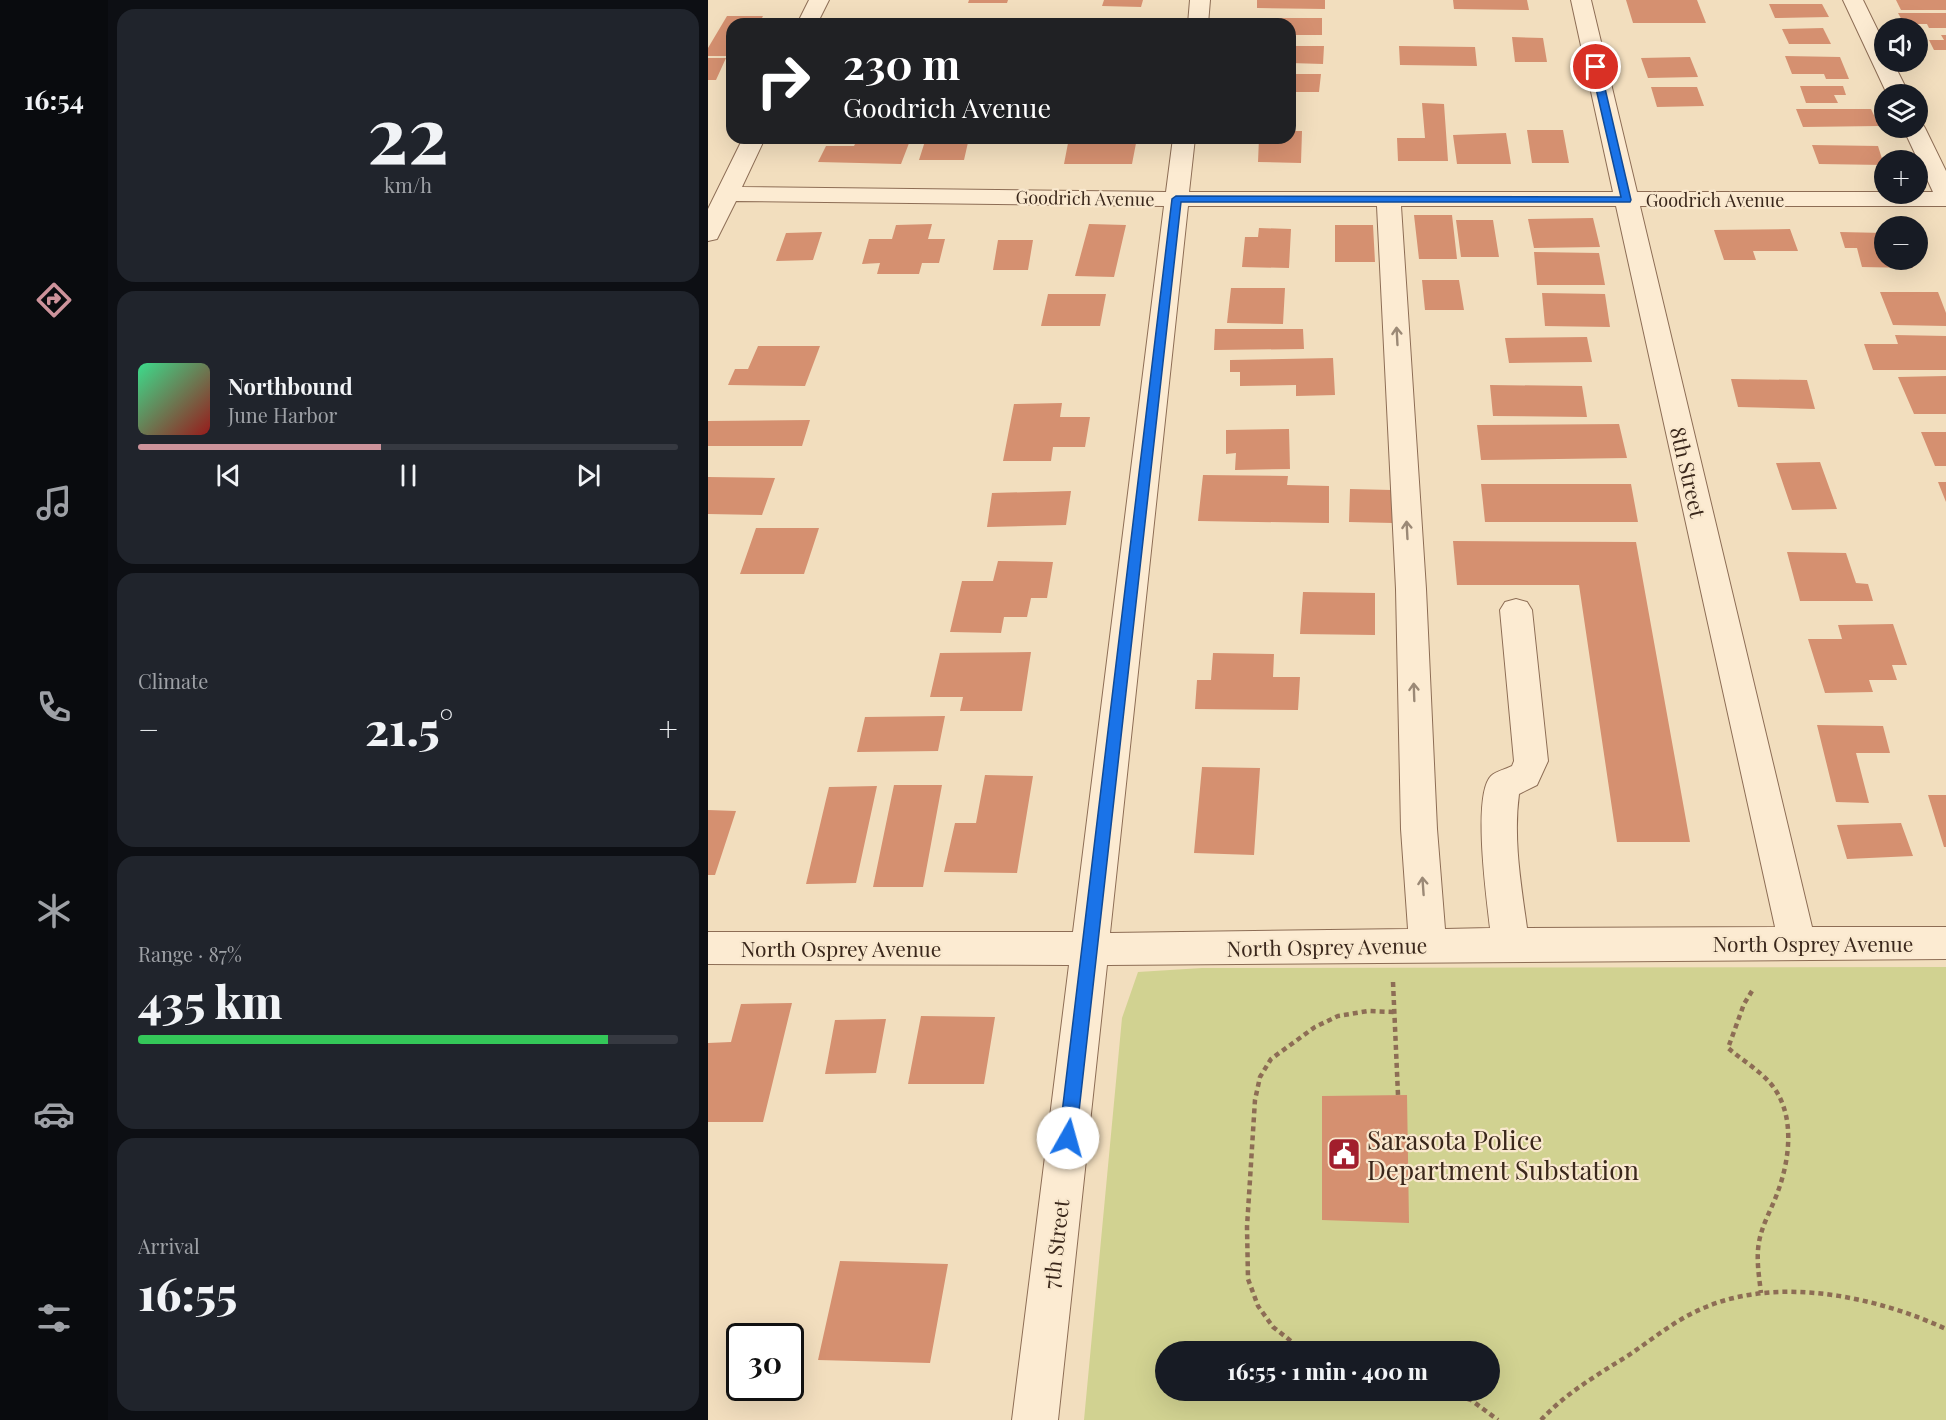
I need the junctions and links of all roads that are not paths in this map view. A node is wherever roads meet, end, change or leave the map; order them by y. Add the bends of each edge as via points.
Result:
1 (819, 0) edge
2 (1200, 0) edge
3 (1581, 0) edge
4 (1853, 0) edge
5 (810, 18) edge
6 (1198, 18) edge
7 (1893, 84) edge
8 (1919, 138) edge
9 (751, 144) edge
10 (1183, 144) edge
11 (727, 194) junction
12 (1946, 197) edge
13 (1176, 199) junction
14 (1389, 200) junction
15 (1626, 200) junction
16 (708, 234) edge
17 (1516, 610) dead end
18 (1946, 943) edge
19 (1510, 944) junction
20 (1797, 944) junction
21 (1428, 945) junction
22 (708, 948) edge
23 (1090, 949) junction
24 (1035, 1420) edge

1 - 5 street
2 - 6 street
3 - 15 street, 8th Street
4 - 7 street
8 - 12 street
9 - 11 street
10 - 13 street, 7th Street
11 - 13 street, Goodrich Avenue
11 - 16 street
12 - 15 street, Goodrich Avenue
13 - 14 street, Goodrich Avenue
13 - 23 street, 7th Street
14 - 15 street, Goodrich Avenue
21 -> 14 street
15 - 20 street, 8th Street
17 - 19 street via 1531,761 1525,775 1503,786 1501,799 1500,841
18 - 20 street, North Osprey Avenue
19 - 20 street, North Osprey Avenue
19 - 21 street, North Osprey Avenue
21 - 23 street, North Osprey Avenue
22 - 23 street, North Osprey Avenue
23 - 24 street, 7th Street

